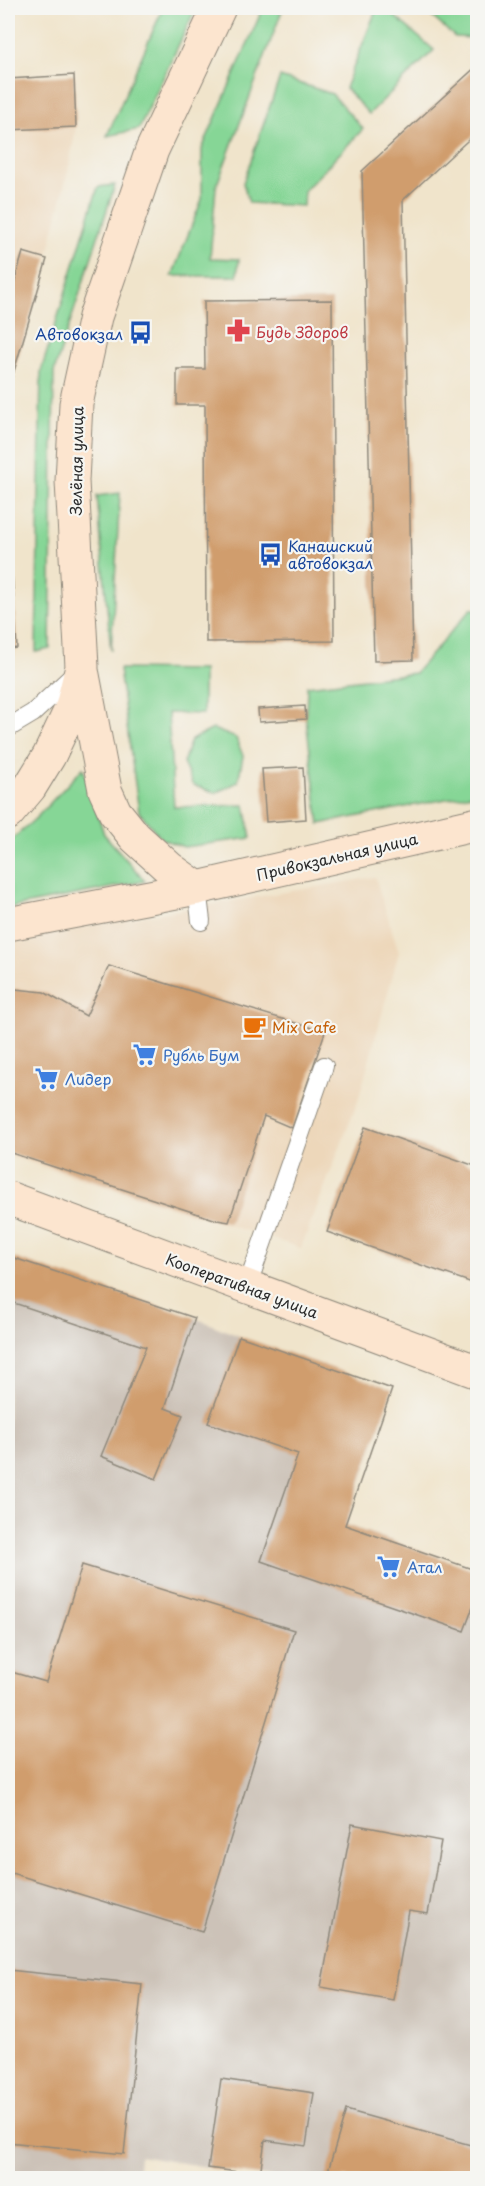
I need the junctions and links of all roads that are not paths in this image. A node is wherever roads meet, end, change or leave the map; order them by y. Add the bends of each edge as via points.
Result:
1 (219, 8) edge
2 (82, 667) junction
3 (8, 728) edge
4 (8, 813) edge
5 (477, 824) edge
6 (197, 888) junction
7 (201, 921) dead end
8 (8, 924) edge
9 (324, 1066) dead end
10 (8, 1198) edge
11 (247, 1287) junction
12 (477, 1372) edge

1 - 2 street, Зелёная улица via 152,150 95,317 76,404 72,482
2 - 3 lane via 33,713
2 - 4 street, Зелёная улица via 72,707 49,756
2 - 6 street via 105,790 115,812 135,837
5 - 6 street, Привокзальная улица
6 - 7 lane
6 - 8 street, Привокзальная улица
9 - 11 lane
10 - 11 street, Кооперативная улица
11 - 12 street, Кооперативная улица

